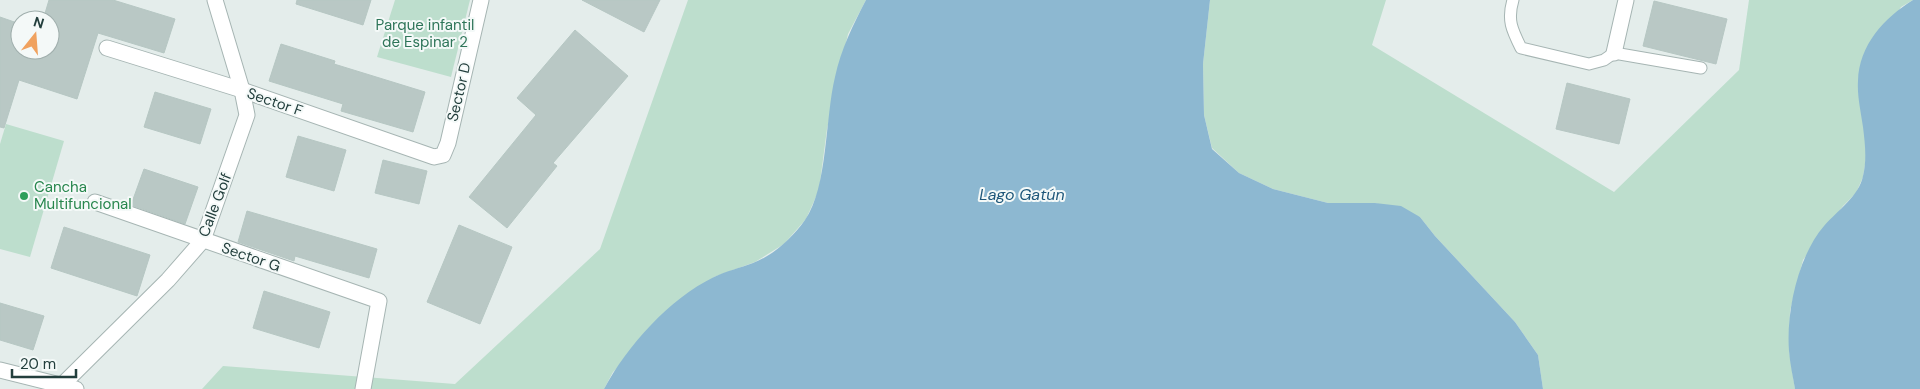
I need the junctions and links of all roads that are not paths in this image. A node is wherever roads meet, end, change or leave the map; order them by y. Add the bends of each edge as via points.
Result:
1 (215, 0) edge
2 (481, 0) edge
3 (1513, 0) edge
4 (1626, 0) edge
5 (107, 48) dead end
6 (1614, 53) junction
7 (1701, 68) dead end
8 (242, 90) junction
9 (443, 155) joint
10 (95, 202) dead end
11 (203, 240) junction
12 (0, 370) edge
13 (66, 388) edge
14 (363, 389) edge

1 - 8 street, Calle Golf
2 - 9 street, Sector D
3 - 6 lane via 1510,28 1521,48 1589,64
4 - 6 street
5 - 8 street, Sector F
6 - 7 lane
8 - 9 street, Sector F via 434,157
8 - 11 street, Calle Golf via 248,115
10 - 11 street, Sector G
11 - 13 street, Calle Golf
11 - 14 street, Sector G via 379,301
12 - 13 street

